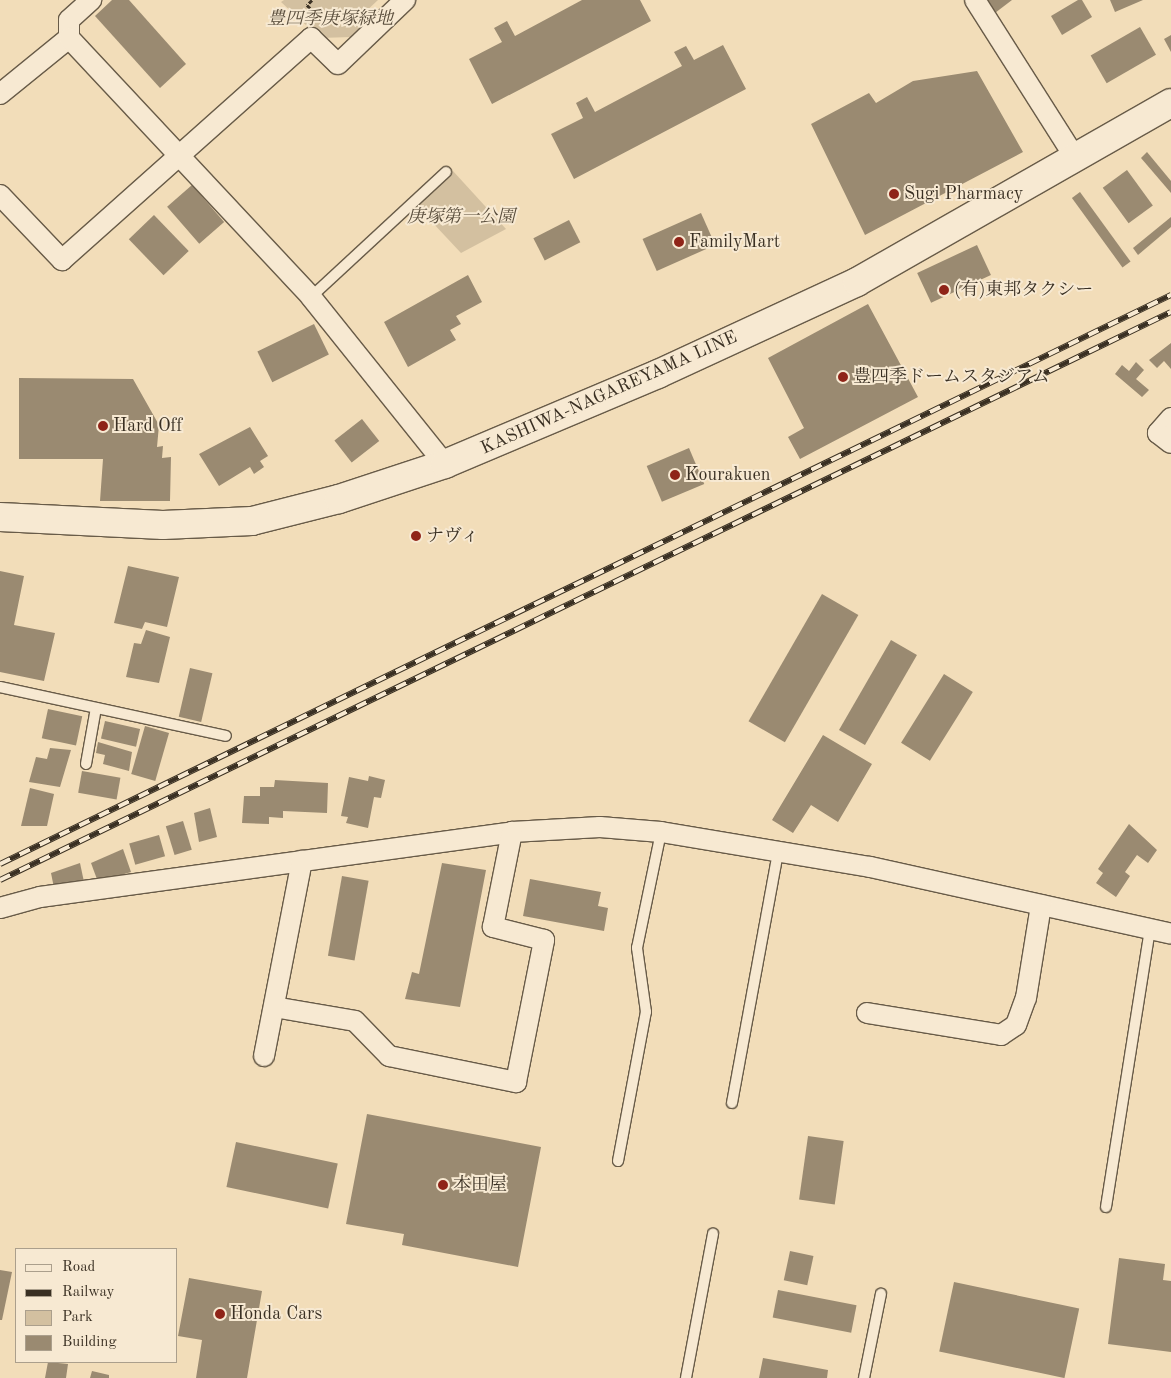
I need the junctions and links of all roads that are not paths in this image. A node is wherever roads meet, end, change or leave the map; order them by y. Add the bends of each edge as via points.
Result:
1 (91, 0) edge
2 (405, 0) edge
3 (975, 0) edge
4 (69, 38) junction
5 (0, 94) edge
6 (1171, 103) edge
7 (184, 156) junction
8 (1076, 159) junction
9 (446, 172) dead end
10 (0, 195) edge
11 (311, 297) junction
12 (1171, 418) edge
13 (1171, 444) edge
14 (445, 464) junction
15 (0, 517) edge
16 (0, 687) edge
17 (96, 708) junction
18 (226, 736) dead end
19 (86, 764) dead end
20 (512, 832) junction
21 (661, 832) junction
22 (778, 853) junction
23 (302, 861) junction
24 (1041, 905) junction
25 (0, 908) edge
26 (1150, 929) junction
27 (1171, 934) edge
28 (274, 1006) junction
29 (867, 1013) dead end
30 (264, 1056) dead end
31 (732, 1103) dead end
32 (618, 1161) dead end
33 (1106, 1207) dead end
34 (713, 1234) dead end
35 (881, 1294) dead end
36 (686, 1378) edge
37 (864, 1378) edge

1 - 4 street via 69,20
2 - 7 street via 338,64 311,38
3 - 8 street
4 - 5 street
4 - 7 street
6 - 8 main road, KASHIWA-NAGAREYAMA LINE
7 - 10 street via 62,260
7 - 11 street
8 - 14 main road, KASHIWA-NAGAREYAMA LINE via 856,282 658,374
9 - 11 lane
11 - 14 street
12 - 13 street via 1158,433
14 - 15 main road, KASHIWA-NAGAREYAMA LINE via 340,499 252,521 164,525
16 - 17 lane
17 - 18 lane
17 - 19 lane
20 - 21 street via 600,827
20 - 23 street
20 - 28 street via 492,927 544,940 516,1082 389,1056 355,1021
21 - 22 street
21 - 32 lane via 638,948 646,1012
22 - 24 street via 870,867
22 - 31 lane
23 - 25 street via 40,897
23 - 28 street
24 - 26 street
24 - 29 street via 1026,998 1016,1025 1001,1035
26 - 27 street
26 - 33 lane
28 - 30 street
34 - 36 lane
35 - 37 lane

